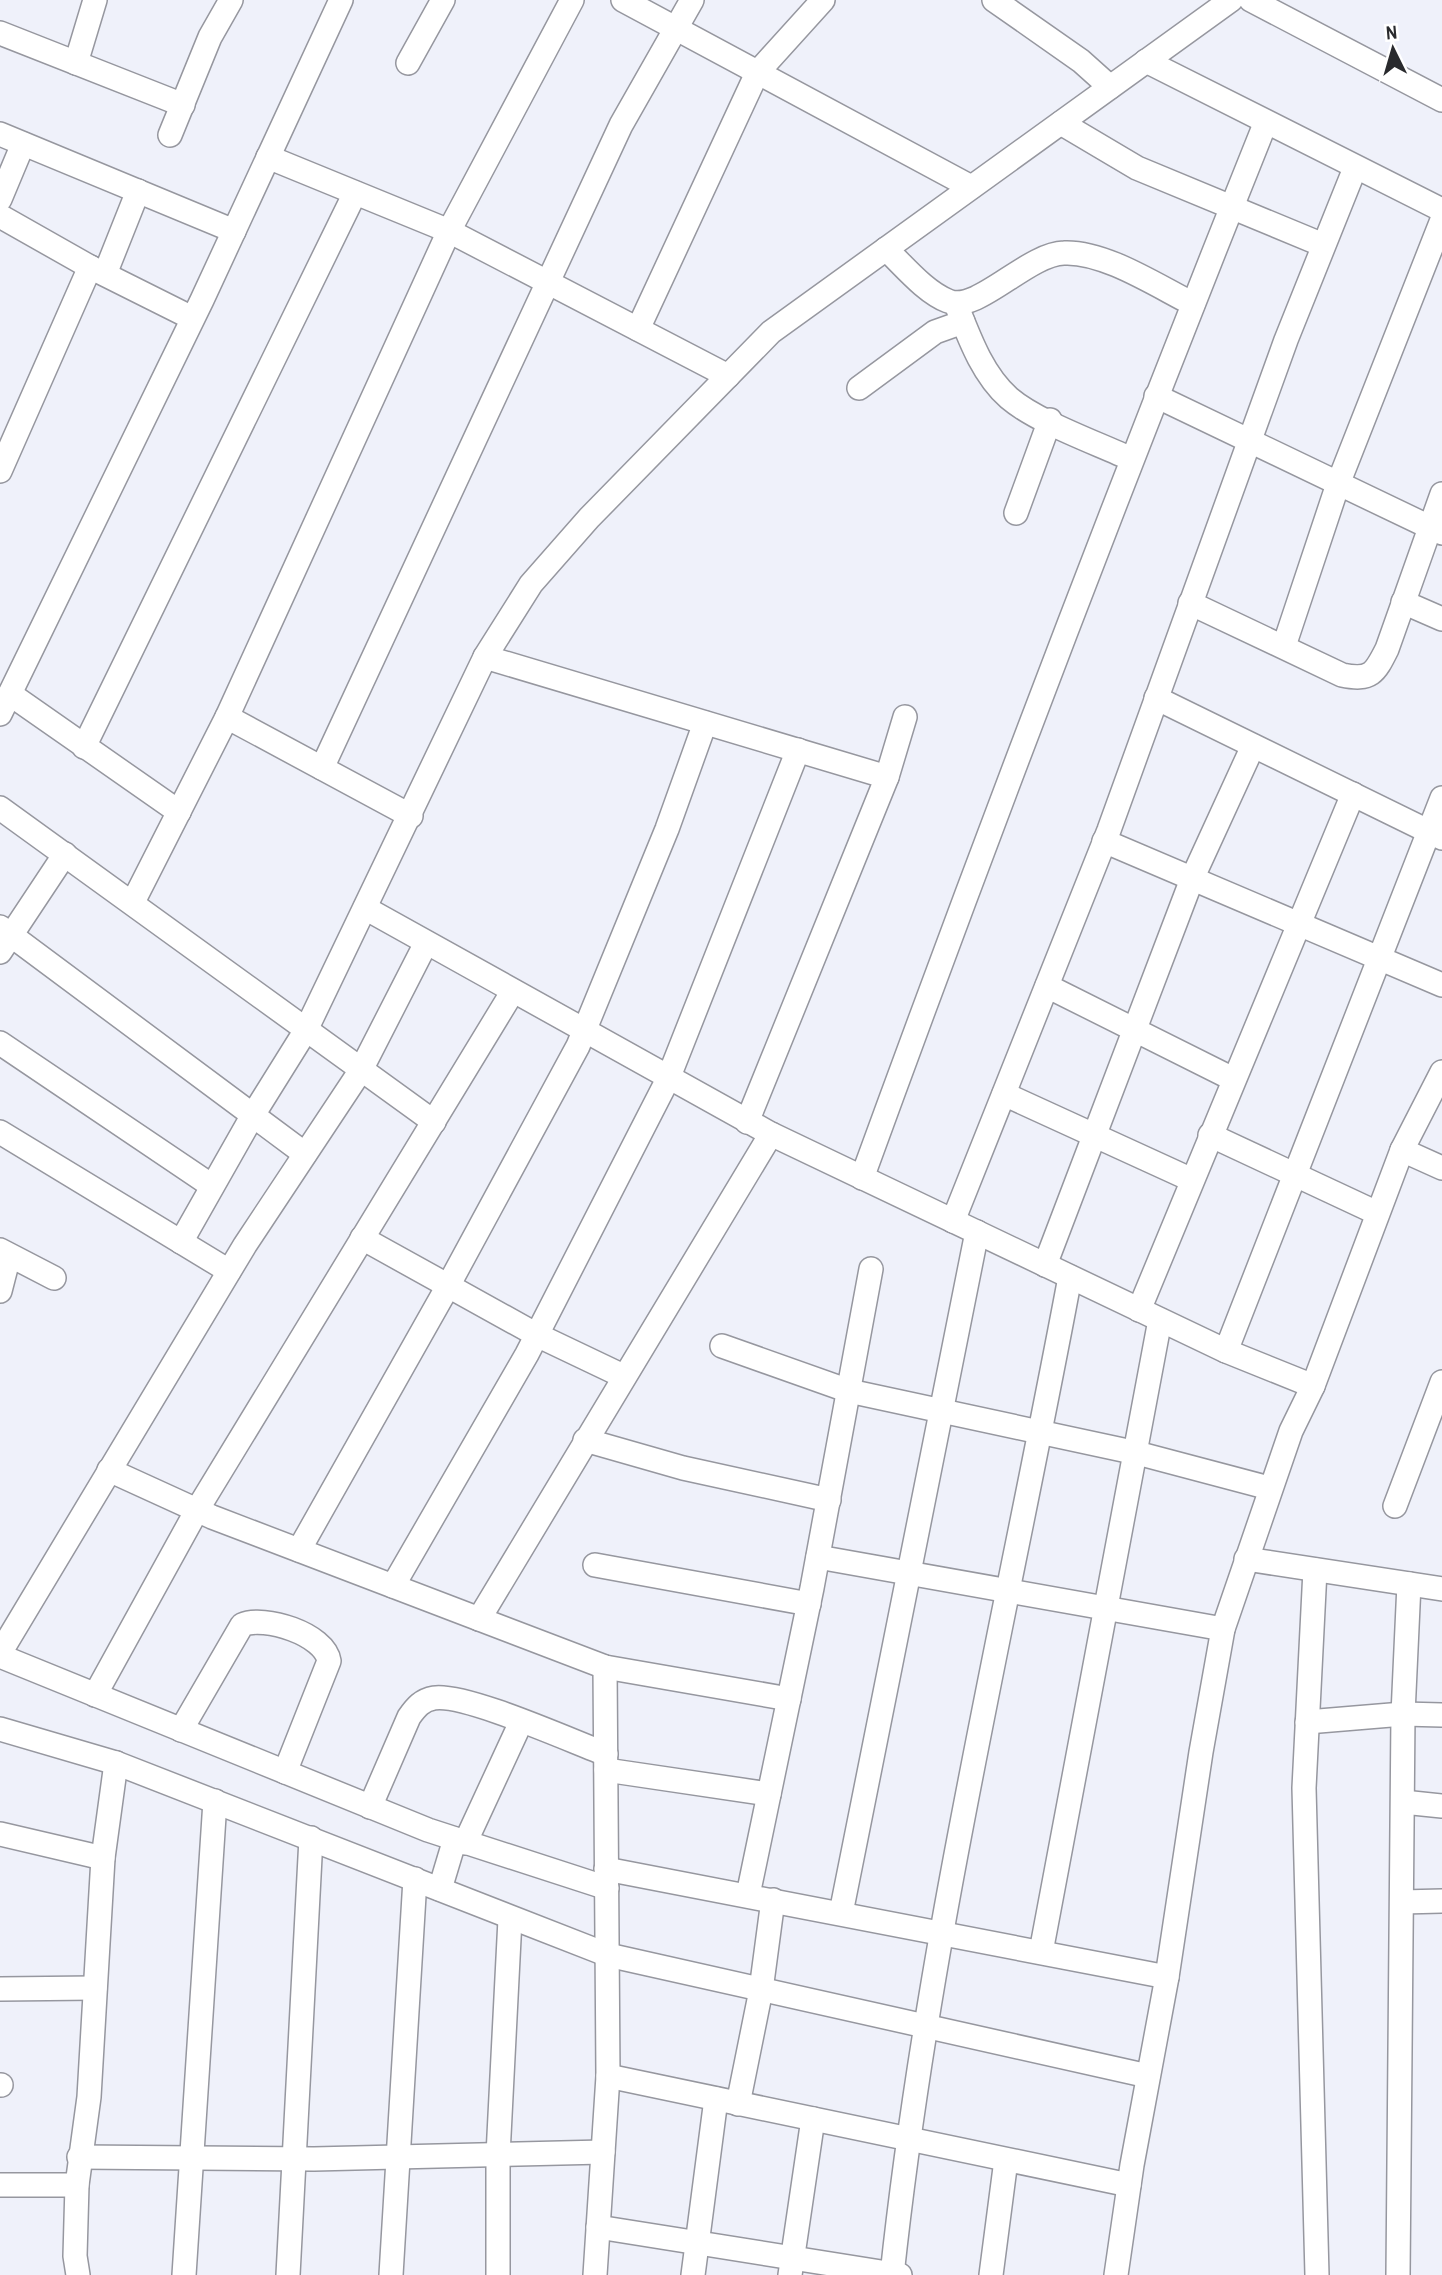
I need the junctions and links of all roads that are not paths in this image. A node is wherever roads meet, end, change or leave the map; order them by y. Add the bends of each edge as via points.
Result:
1 (95, 0) edge
2 (231, 0) edge
3 (341, 0) edge
4 (443, 0) edge
5 (572, 0) edge
6 (623, 0) edge
7 (692, 0) edge
8 (823, 0) edge
9 (994, 0) edge
10 (1231, 0) edge
11 (1251, 0) edge
12 (676, 29) junction
13 (0, 33) edge
14 (1146, 61) junction
15 (408, 63) dead end
16 (76, 64) junction
17 (757, 73) junction
18 (1110, 87) junction
19 (1442, 100) edge
20 (183, 105) junction
21 (1060, 123) junction
22 (1265, 124) junction
23 (0, 134) edge
24 (170, 135) dead end
25 (23, 144) junction
26 (268, 157) junction
27 (1355, 168) junction
28 (971, 187) junction
29 (138, 191) junction
30 (355, 193) junction
31 (0, 199) edge
32 (1231, 209) junction
33 (1442, 210) edge
34 (0, 216) edge
35 (1442, 220) edge
36 (234, 231) junction
37 (449, 231) junction
38 (1322, 245) junction
39 (886, 249) junction
40 (97, 271) junction
41 (548, 281) junction
42 (1193, 304) junction
43 (959, 313) junction
44 (192, 318) junction
45 (638, 329) junction
46 (728, 376) junction
47 (859, 388) dead end
48 (1156, 396) junction
49 (1049, 421) junction
50 (1249, 441) junction
51 (1131, 459) junction
52 (0, 471) edge
53 (1338, 484) junction
54 (1442, 494) edge
55 (1016, 513) dead end
56 (1436, 531) edge
57 (1403, 602) junction
58 (1191, 603) junction
59 (1442, 619) edge
60 (1284, 646) junction
61 (485, 657) junction
62 (1156, 698) junction
63 (5, 704) edge
64 (227, 717) junction
65 (905, 717) dead end
66 (705, 723) junction
67 (1254, 746) junction
68 (84, 747) junction
69 (798, 750) junction
70 (322, 768) junction
71 (887, 777) junction
72 (1353, 794) junction
73 (1442, 798) edge
74 (0, 808) edge
75 (178, 813) junction
76 (411, 816) junction
77 (1436, 834) edge
78 (1104, 841) junction
79 (65, 855) junction
80 (1192, 879) junction
81 (133, 902) junction
82 (365, 908) junction
83 (1297, 923) junction
84 (4, 938) edge
85 (426, 943) junction
86 (1380, 959) junction
87 (1442, 985) edge
88 (1047, 986) junction
89 (513, 990) junction
90 (1133, 1029) junction
91 (306, 1030) junction
92 (584, 1033) junction
93 (0, 1043) edge
94 (361, 1070) junction
95 (1442, 1072) edge
96 (668, 1079) junction
97 (1233, 1079) junction
98 (1004, 1094) junction
99 (253, 1115) junction
100 (434, 1122) junction
101 (747, 1122) junction
102 (0, 1132) edge
103 (771, 1134) junction
104 (1096, 1136) junction
105 (1210, 1136) junction
106 (1402, 1150) junction
107 (305, 1154) junction
108 (1442, 1168) edge
109 (1296, 1174) junction
110 (862, 1178) junction
111 (1192, 1180) junction
112 (212, 1186) junction
113 (1377, 1213) junction
114 (953, 1221) junction
115 (976, 1232) junction
116 (362, 1238) junction
117 (181, 1242) junction
118 (5, 1253) edge
119 (1045, 1265) junction
120 (871, 1269) dead end
121 (229, 1271) junction
122 (1070, 1277) junction
123 (54, 1278) dead end
124 (448, 1286) junction
125 (0, 1291) edge
126 (1149, 1315) junction
127 (537, 1335) junction
128 (722, 1346) dead end
129 (1226, 1351) junction
130 (622, 1376) junction
131 (1442, 1382) edge
132 (1313, 1387) junction
133 (849, 1391) junction
134 (943, 1410) junction
135 (1041, 1431) junction
136 (585, 1440) junction
137 (1137, 1452) junction
138 (109, 1470) junction
139 (1269, 1488) junction
140 (829, 1500) junction
141 (1395, 1506) dead end
142 (197, 1510) junction
143 (299, 1550) junction
144 (818, 1556) junction
145 (1246, 1559) junction
146 (595, 1565) dead end
147 (1315, 1570) junction
148 (909, 1573) junction
149 (1409, 1584) junction
150 (393, 1586) junction
151 (1442, 1589) edge
152 (1007, 1591) junction
153 (809, 1604) junction
154 (1107, 1608) junction
155 (479, 1619) junction
156 (1223, 1629) junction
157 (0, 1655) edge
158 (605, 1667) junction
159 (95, 1695) junction
160 (789, 1699) junction
161 (1403, 1714) junction
162 (1442, 1715) edge
163 (521, 1722) junction
164 (1307, 1722) junction
165 (0, 1728) edge
166 (181, 1730) junction
167 (606, 1762) junction
168 (116, 1763) junction
169 (285, 1772) junction
170 (769, 1794) junction
171 (215, 1801) junction
172 (1403, 1802) junction
173 (1442, 1806) edge
174 (370, 1807) junction
175 (0, 1834) edge
176 (311, 1838) junction
177 (460, 1841) junction
178 (103, 1858) junction
179 (415, 1879) junction
180 (607, 1879) junction
181 (440, 1889) junction
182 (748, 1895) junction
183 (773, 1900) junction
184 (1442, 1900) edge
185 (1402, 1902) junction
186 (841, 1913) junction
187 (510, 1919) junction
188 (940, 1932) junction
189 (1041, 1952) junction
190 (608, 1955) junction
191 (1167, 1978) junction
192 (95, 1988) junction
193 (0, 1989) edge
194 (761, 1990) junction
195 (924, 2026) junction
196 (608, 2076) junction
197 (1149, 2076) junction
198 (727, 2101) junction
199 (813, 2119) junction
200 (907, 2139) junction
201 (603, 2152) junction
202 (498, 2155) junction
203 (79, 2157) junction
204 (400, 2157) junction
205 (190, 2159) junction
206 (294, 2159) junction
207 (1006, 2160) junction
208 (0, 2185) edge
209 (77, 2185) junction
210 (1129, 2185) junction
211 (598, 2227) junction
212 (696, 2243) junction
213 (791, 2266) edge
214 (78, 2275) edge
215 (184, 2275) edge
216 (288, 2275) edge
217 (391, 2275) edge
218 (498, 2275) edge
219 (595, 2275) edge
220 (693, 2275) edge
221 (895, 2275) edge
222 (991, 2275) edge
223 (1116, 2275) edge
224 (1317, 2275) edge
225 (1398, 2275) edge

1 - 16 street
2 - 20 street via 210,37
3 - 26 street
4 - 15 street
5 - 37 street
6 - 12 street
7 - 12 street
8 - 17 street
9 - 18 street
10 - 14 street
11 - 19 street
12 - 17 street
12 - 41 street via 621,125
13 - 16 street
14 - 18 street
14 - 22 street
16 - 20 street
17 - 28 street
17 - 45 street
18 - 21 street
20 - 24 street
21 - 28 street
21 - 32 street via 1137,168
22 - 27 street
22 - 32 street
23 - 25 street
25 - 29 street
25 - 31 street
26 - 30 street
26 - 36 street
27 - 33 street
27 - 38 street
28 - 39 street
29 - 36 street
29 - 40 street
30 - 37 street
30 - 68 street
32 - 38 street
32 - 42 street
34 - 40 street
35 - 53 street
36 - 44 street
37 - 41 street
37 - 64 street
38 - 50 street
39 - 43 street
39 - 46 street via 771,332
40 - 44 street
40 - 52 street
41 - 45 street
41 - 70 street
42 - 43 street via 1090,254 1063,253 1028,264
42 - 48 street
43 - 47 street
43 - 49 street via 990,376 1009,398
44 - 63 street
45 - 46 street
46 - 61 street via 531,584
48 - 50 street
48 - 51 street
49 - 51 street
49 - 55 street
50 - 53 street
50 - 58 street
51 - 110 street
53 - 56 street
53 - 60 street
54 - 56 street
56 - 57 street
57 - 59 street
57 - 60 street via 1387,649 1369,676 1342,675
58 - 60 street
58 - 62 street
61 - 66 street
61 - 76 street
62 - 67 street
62 - 78 street
63 - 68 street
64 - 70 street
64 - 75 street
65 - 71 street
66 - 69 street
66 - 92 street
67 - 72 street
67 - 80 street
68 - 75 street
69 - 71 street
69 - 96 street
70 - 76 street
71 - 101 street
72 - 77 street
72 - 83 street
73 - 77 street
74 - 79 street
75 - 81 street
76 - 82 street
77 - 86 street
78 - 80 street
78 - 88 street
79 - 81 street
79 - 84 street
80 - 83 street
80 - 90 street
81 - 91 street
82 - 85 street
82 - 91 street
83 - 86 street
83 - 97 street
84 - 99 street
85 - 89 street
85 - 94 street
86 - 87 street
86 - 109 street
88 - 90 street
88 - 98 street
89 - 92 street
89 - 100 street
90 - 97 street
90 - 104 street
91 - 94 street
91 - 99 street
92 - 96 street
92 - 124 street
93 - 112 street
94 - 100 street
94 - 107 street
95 - 106 street
96 - 101 street
96 - 127 street
97 - 105 street
98 - 104 street
98 - 114 street
99 - 107 street
99 - 112 street
100 - 116 street
101 - 103 street
102 - 117 street
103 - 110 street
103 - 130 street
104 - 111 street
104 - 119 street
105 - 109 street
105 - 111 street
106 - 108 street
106 - 113 street
107 - 121 street
109 - 113 street
109 - 129 street
110 - 114 street
111 - 126 street
112 - 117 street
113 - 132 street
114 - 115 street
115 - 119 street
115 - 134 street
116 - 124 street
116 - 142 street
117 - 121 street
118 - 123 street
118 - 125 street
119 - 122 street
120 - 133 street
121 - 138 street
122 - 126 street
122 - 135 street
124 - 127 street
124 - 143 street
126 - 129 street
126 - 137 street
127 - 130 street
127 - 150 street
128 - 133 street
129 - 132 street
130 - 136 street
131 - 141 street
132 - 139 street
133 - 134 street
133 - 140 street
134 - 135 street
134 - 148 street
135 - 137 street
135 - 152 street
136 - 140 street via 683,1468
136 - 155 street
137 - 139 street
137 - 154 street
138 - 142 street
138 - 157 street
139 - 145 street
140 - 144 street
142 - 143 street
142 - 159 street
143 - 150 street
144 - 148 street
144 - 153 street
145 - 147 street
145 - 156 street
146 - 153 street
147 - 149 street
147 - 164 street
148 - 152 street
148 - 186 street
149 - 151 street
149 - 161 street
150 - 155 street
152 - 154 street
152 - 188 street
153 - 160 street
154 - 156 street
154 - 189 street
155 - 158 street
156 - 191 street
157 - 159 street
158 - 160 street
158 - 167 street
159 - 166 street
160 - 170 street
161 - 162 street
161 - 164 street
161 - 172 street
163 - 167 street
163 - 174 street via 469,1702 427,1700 409,1717
163 - 177 street
164 - 224 street via 1304,1788
165 - 168 street
166 - 169 street
166 - 169 street via 242,1625 266,1621 302,1633 321,1644 329,1661
167 - 170 street
167 - 180 street
168 - 171 street
168 - 178 street
169 - 174 street
170 - 182 street
171 - 176 street
171 - 205 street
172 - 173 street
172 - 185 street
174 - 177 street
175 - 178 street
176 - 179 street
176 - 206 street
177 - 180 street
177 - 181 street
178 - 192 street
179 - 181 street
179 - 204 street
180 - 182 street
180 - 190 street
181 - 187 street
182 - 183 street
183 - 186 street
183 - 194 street
184 - 185 street
185 - 225 street
186 - 188 street
187 - 190 street
187 - 202 street
188 - 189 street
188 - 195 street
189 - 191 street
190 - 194 street
190 - 196 street
191 - 197 street
192 - 193 street
192 - 203 street via 89,2097
194 - 195 street
194 - 198 street
195 - 197 street
195 - 200 street
196 - 198 street
196 - 201 street
197 - 210 street
198 - 199 street
198 - 212 street
199 - 200 street
199 - 213 street
200 - 207 street
200 - 221 street
201 - 202 street
201 - 211 street
202 - 204 street
202 - 218 street
203 - 205 street
203 - 209 street
204 - 206 street
204 - 217 street
205 - 206 street
205 - 215 street
206 - 216 street
207 - 210 street
207 - 222 street
208 - 209 street
209 - 214 street
210 - 223 street
211 - 212 street
211 - 219 street
212 - 213 street
212 - 220 street
213 - 221 street

